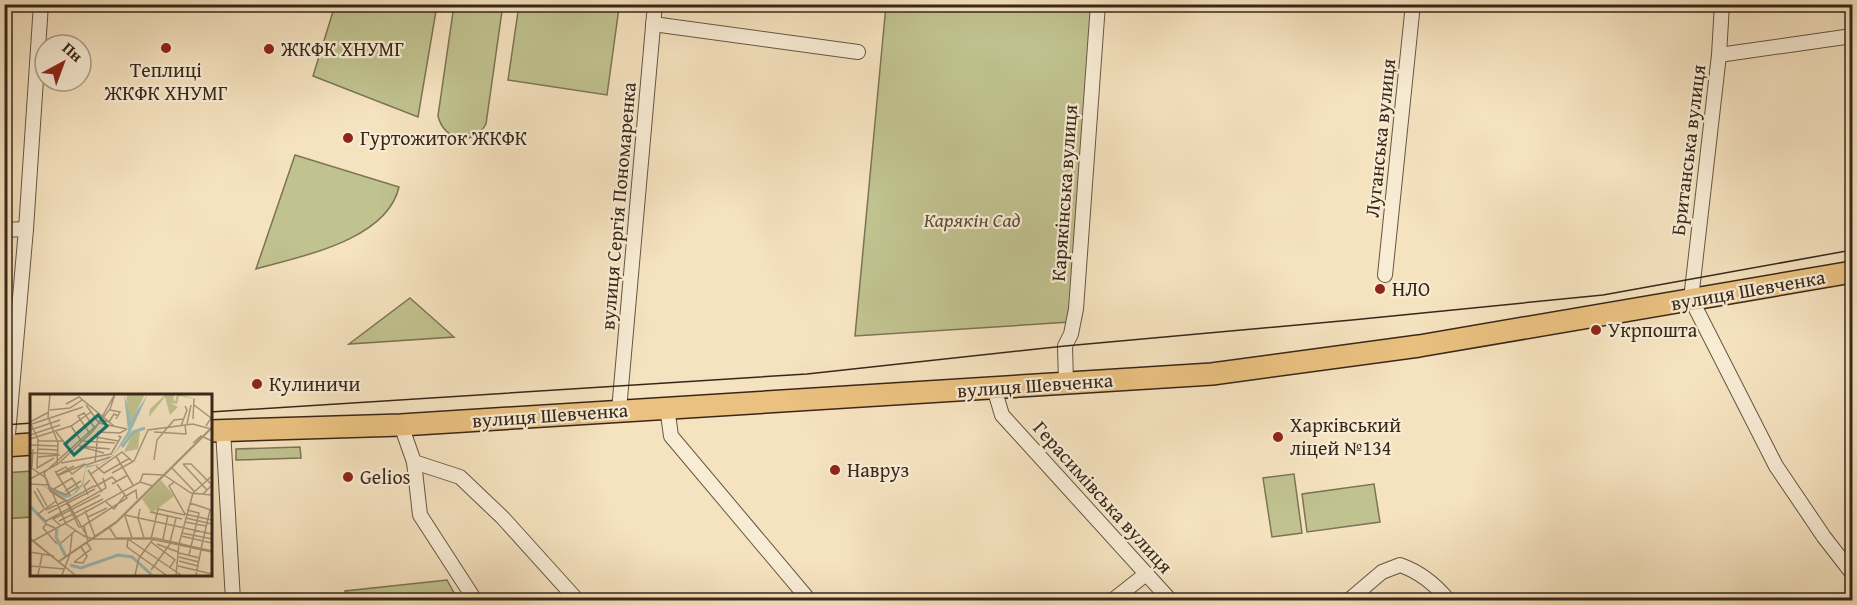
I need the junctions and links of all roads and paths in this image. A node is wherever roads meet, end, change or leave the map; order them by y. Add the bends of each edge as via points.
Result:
1 (41, 4) edge
2 (655, 4) edge
3 (1098, 4) edge
4 (1413, 4) edge
5 (1722, 4) edge
6 (653, 24) junction
7 (1852, 36) edge
8 (858, 52) dead end
9 (1719, 55) junction
10 (27, 229) junction
11 (4, 230) edge
12 (1852, 272) edge
13 (1385, 275) dead end
14 (1691, 299) junction
15 (1066, 383) junction
16 (994, 388) junction
17 (668, 407) junction
18 (619, 410) junction
19 (401, 425) junction
20 (217, 430) edge
21 (30, 444) edge
22 (6, 446) edge
23 (414, 462) junction
24 (1852, 573) edge
25 (1146, 574) junction
26 (233, 600) edge
27 (475, 600) edge
28 (577, 600) edge
29 (809, 600) edge
30 (1113, 600) edge
31 (1170, 600) edge
32 (1349, 600) edge
33 (1448, 600) edge

1 - 10 street
2 - 6 street, вулиця Сергія Пономаренка
3 - 15 street, Карякінська вулиця via 1076,309 1065,346
4 - 13 street, Луганська вулиця
5 - 9 street, Британська вулиця
6 - 8 street
6 - 18 street, вулиця Сергія Пономаренка
7 - 9 street
9 - 14 street, Британська вулиця
10 - 11 street
10 - 22 street
12 - 14 main road, вулиця Шевченка
14 - 15 main road, вулиця Шевченка via 1318,361 1212,374
14 - 24 street via 1776,466
15 - 16 main road, вулиця Шевченка
16 - 17 main road, вулиця Шевченка
16 - 25 street, Герасимівська вулиця via 1002,415
17 - 18 main road, вулиця Шевченка
17 - 29 street via 671,436
18 - 19 main road, вулиця Шевченка
19 - 20 main road, вулиця Шевченка
19 - 23 street
20 - 26 street
21 - 22 main road
23 - 27 street via 420,515
23 - 28 street via 460,477
25 - 30 street
25 - 31 street, Герасимівська вулиця
32 - 33 street via 1382,572 1400,565 1415,570

